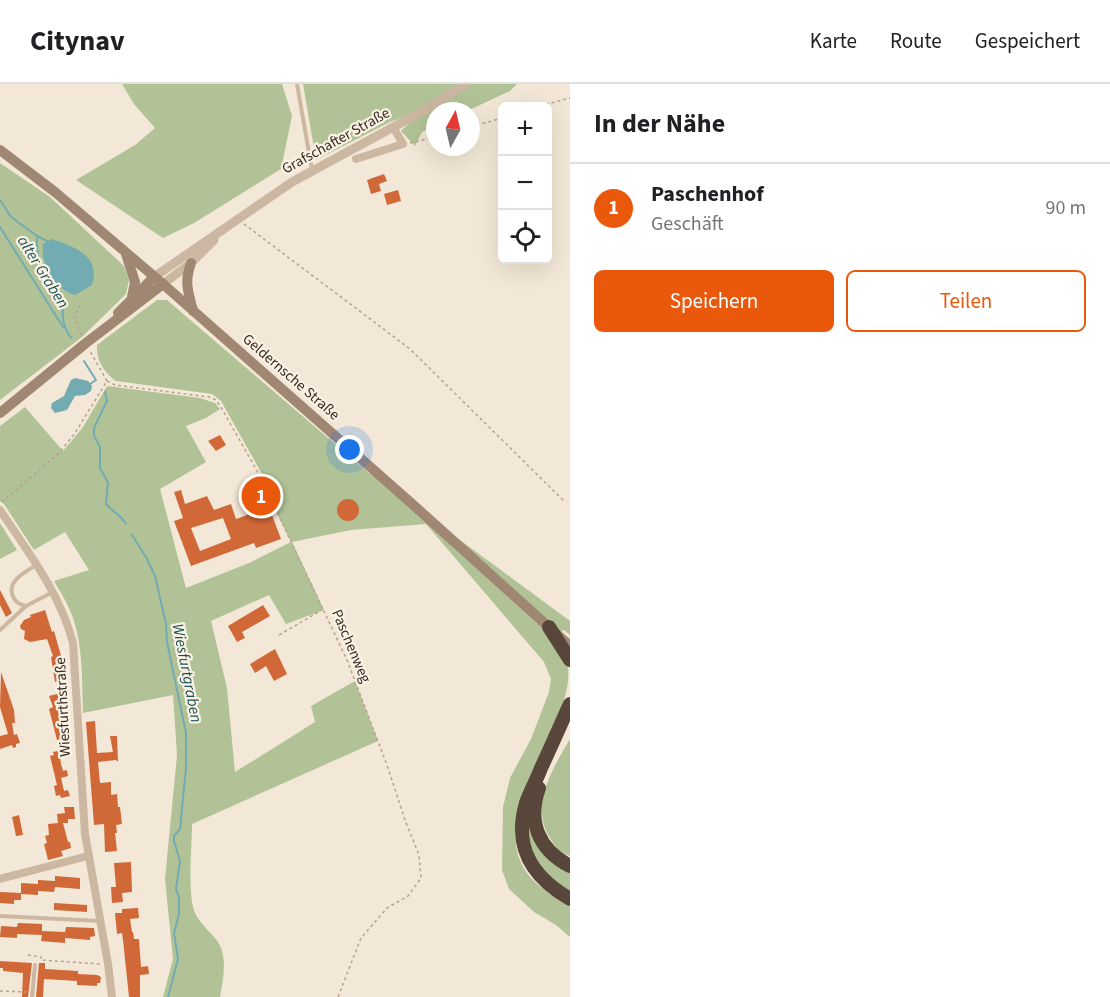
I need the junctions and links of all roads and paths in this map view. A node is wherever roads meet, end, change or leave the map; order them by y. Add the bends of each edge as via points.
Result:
1 (297, 84) edge
2 (466, 84) edge
3 (570, 98) edge
4 (552, 103) edge
5 (498, 119) edge
6 (480, 124) edge
7 (393, 127) junction
8 (426, 139) edge
9 (403, 144) junction
10 (0, 150) edge
11 (356, 159) dead end
12 (312, 171) junction
13 (239, 219) junction
14 (225, 230) junction
15 (125, 251) junction
16 (191, 263) junction
17 (159, 281) junction
18 (181, 300) junction
19 (135, 301) junction
20 (80, 305) dead end
21 (193, 311) junction
22 (86, 343) junction
23 (106, 381) junction
24 (0, 413) edge
25 (565, 502) dead end
26 (0, 505) edge
27 (0, 510) edge
28 (36, 565) junction
29 (53, 592) junction
30 (26, 606) junction
31 (324, 609) junction
32 (549, 627) junction
33 (0, 630) edge
34 (279, 635) dead end
35 (570, 646) edge
36 (570, 660) edge
37 (570, 704) edge
38 (570, 724) edge
39 (88, 856) junction
40 (570, 866) edge
41 (0, 879) edge
42 (570, 899) edge
43 (0, 916) edge
44 (101, 921) junction
45 (28, 955) dead end
46 (100, 964) dead end
47 (34, 965) dead end
48 (0, 991) edge
49 (33, 995) edge
50 (111, 997) edge
51 (338, 997) edge

1 - 12 lane
2 - 7 street, Grafschafter Straße
3 - 4 path
5 - 6 path
7 - 9 street
7 - 12 street, Grafschafter Straße
8 - 9 path
9 - 11 street, Grafschafter Straße
10 - 15 main road, Geldernsche Straße
12 - 13 street, Grafschafter Straße
13 - 14 street, Grafschafter Straße
13 - 25 path via 410,349
14 - 16 street, Grafschafter Straße
14 - 17 street, Grafschafter Straße via 196,247
15 - 17 main road, Geldernsche Straße
15 - 19 main road via 135,282
16 - 17 street, Grafschafter Straße
16 - 21 main road via 186,288
17 - 18 main road, Geldernsche Straße
17 - 19 main road
18 - 19 main road via 164,296
18 - 21 main road, Geldernsche Straße
19 - 22 main road
20 - 22 path via 74,317
21 - 32 main road, Geldernsche Straße
22 - 23 path
22 - 24 main road
23 - 26 path via 59,453
23 - 31 path, Paschenweg via 216,400 260,476
27 - 28 street, Wiesfurthstraße
28 - 29 street, Wiesfurthstraße
28 - 30 lane via 14,581 11,589 17,603
29 - 30 lane
29 - 39 street, Wiesfurthstraße via 68,623 75,658
30 - 33 lane
31 - 34 path
31 - 51 path, Paschenweg via 387,765 419,855 421,878 408,896 387,909 361,938
32 - 35 main road, Geldernsche Straße
32 - 36 highway
37 - 42 highway via 526,802 522,828 527,858 536,872
38 - 40 highway via 537,794 535,822 546,849
39 - 41 street
39 - 44 street, Wiesfurthstraße
43 - 44 lane
44 - 50 street, Wiesfurthstraße
45 - 46 path via 41,957 40,960
47 - 49 lane
48 - 49 path

